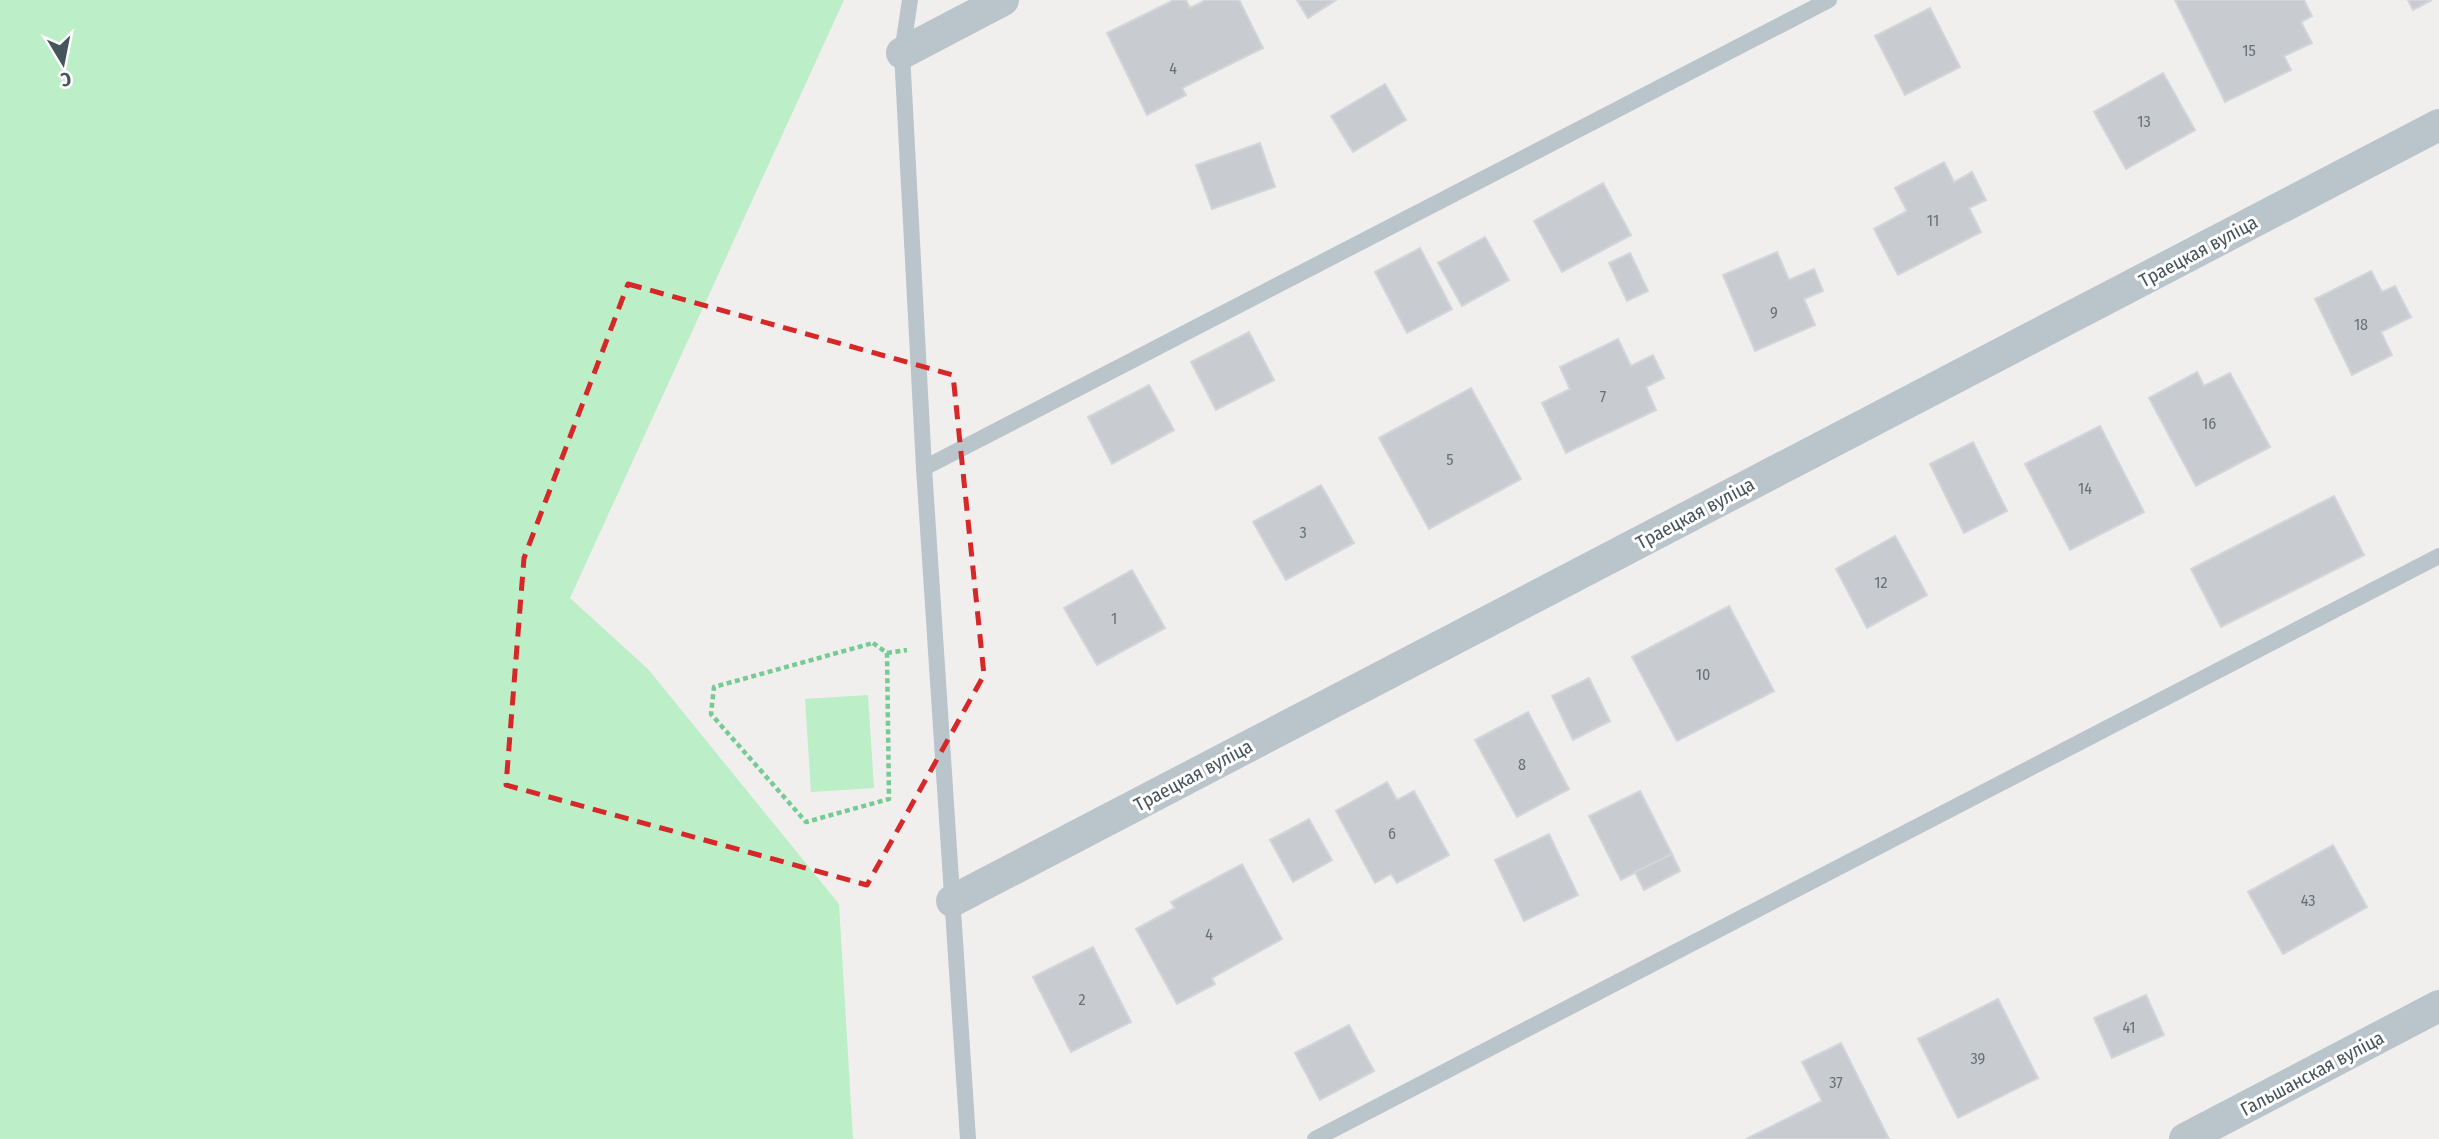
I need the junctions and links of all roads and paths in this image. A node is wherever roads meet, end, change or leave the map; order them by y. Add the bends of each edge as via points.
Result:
1 (910, 0) edge
2 (1003, 0) edge
3 (1829, 0) edge
4 (902, 53) junction
5 (2439, 125) edge
6 (924, 468) junction
7 (2439, 556) edge
8 (806, 822) joint
9 (952, 901) junction
10 (2439, 1006) edge
11 (968, 1139) edge
12 (1315, 1139) edge
13 (2185, 1139) edge

1 - 4 lane
2 - 4 street
3 - 6 lane
4 - 6 lane
5 - 9 street, Траецкая вуліца
6 - 9 lane
7 - 12 lane
8 - 8 path via 889,799 887,653 873,643 714,687 711,714
9 - 11 lane
10 - 13 street, Гальшанская вуліца

